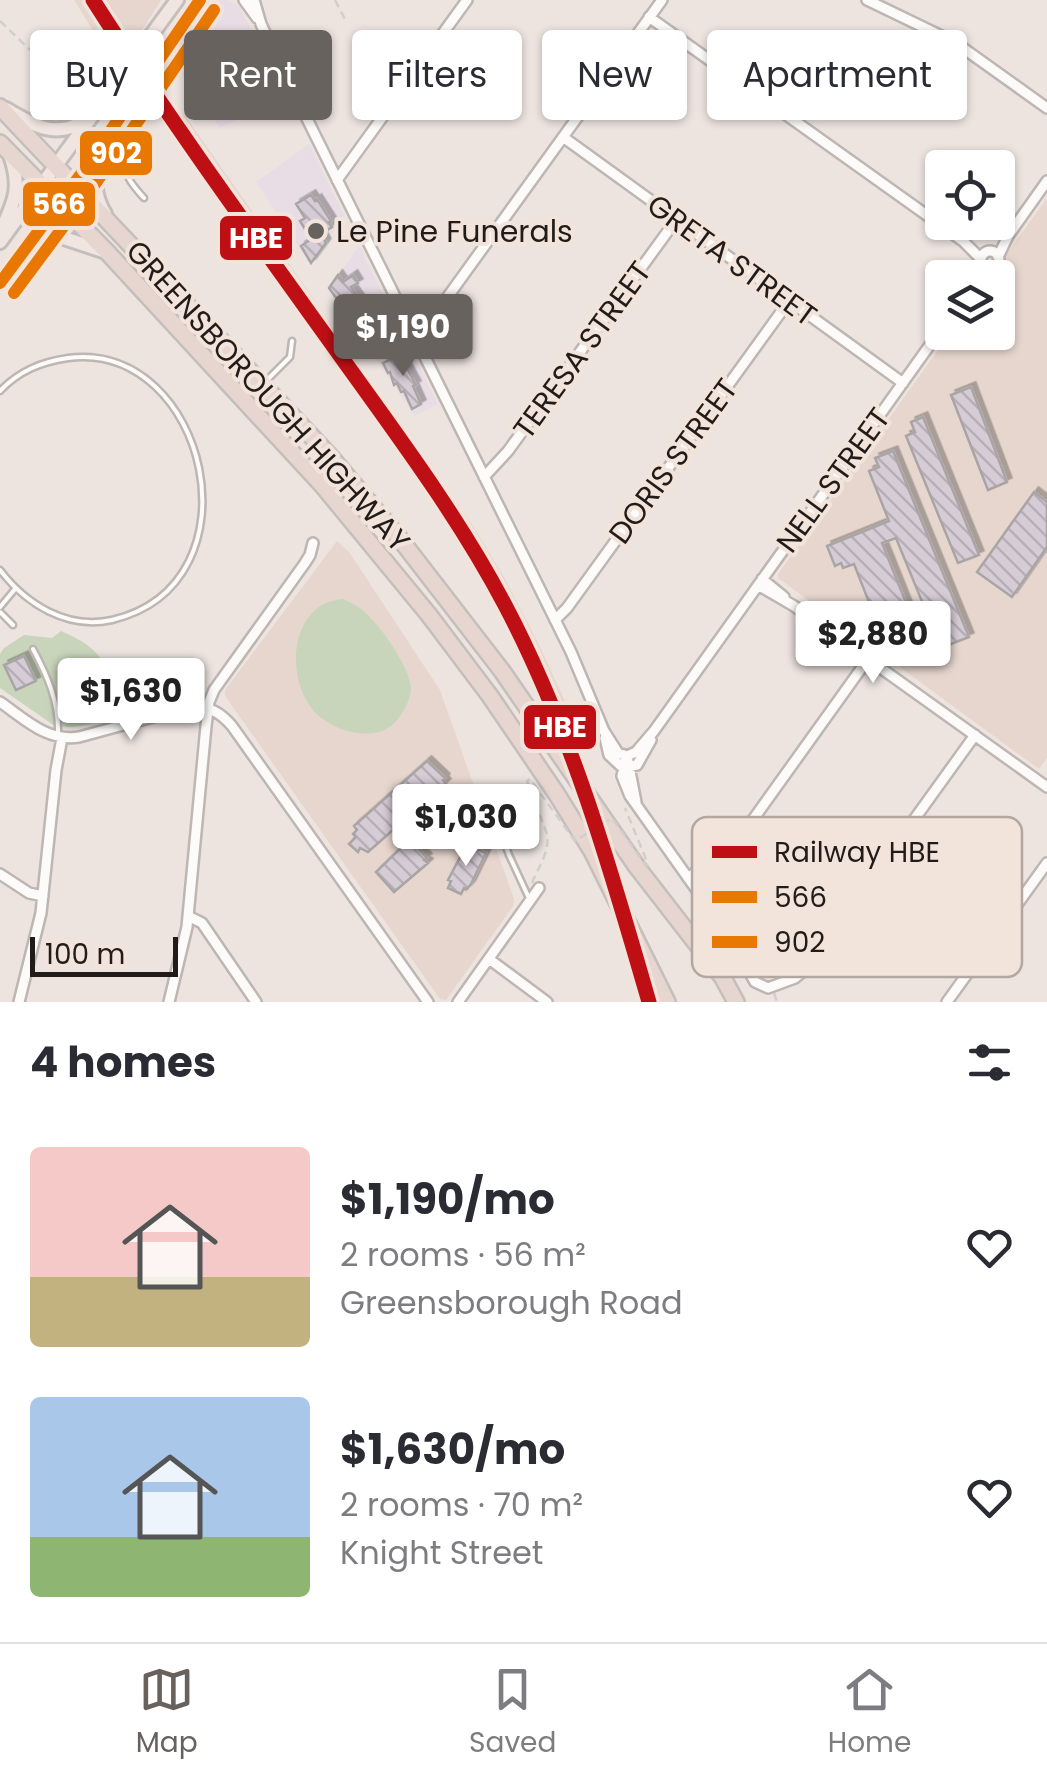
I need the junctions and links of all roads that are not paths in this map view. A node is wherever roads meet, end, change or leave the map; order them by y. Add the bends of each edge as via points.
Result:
1 (177, 0) edge
2 (201, 0) edge
3 (244, 0) edge
4 (254, 0) edge
5 (467, 0) edge
6 (662, 0) edge
7 (867, 0) edge
8 (649, 18) junction
9 (261, 24) junction
10 (155, 30) edge
11 (0, 106) edge
12 (1047, 108) edge
13 (86, 120) edge
14 (88, 120) edge
15 (110, 130) junction
16 (563, 137) junction
17 (4, 147) edge
18 (55, 166) junction
19 (337, 180) junction
20 (1047, 181) edge
21 (73, 185) junction
22 (42, 186) junction
23 (144, 198) dead end
24 (60, 203) junction
25 (676, 220) junction
26 (112, 226) junction
27 (0, 233) edge
28 (0, 242) edge
29 (31, 244) junction
30 (108, 253) junction
31 (988, 259) joint
32 (0, 283) edge
33 (789, 301) junction
34 (415, 336) junction
35 (292, 341) dead end
36 (926, 350) edge
37 (903, 383) junction
38 (262, 385) junction
39 (0, 391) edge
40 (244, 401) junction
41 (484, 477) junction
42 (313, 543) dead end
43 (0, 570) edge
44 (760, 582) junction
45 (15, 589) junction
46 (0, 610) edge
47 (555, 620) junction
48 (13, 626) dead end
49 (33, 649) dead end
50 (868, 659) junction
51 (0, 702) edge
52 (208, 708) junction
53 (604, 731) junction
54 (654, 731) junction
55 (975, 735) junction
56 (58, 738) junction
57 (627, 756) junction
58 (626, 768) junction
59 (1047, 787) edge
60 (488, 795) dead end
61 (755, 817) edge
62 (916, 817) edge
63 (1047, 863) edge
64 (0, 874) edge
65 (692, 875) edge
66 (688, 878) junction
67 (692, 884) edge
68 (533, 893) joint
69 (43, 896) junction
70 (1022, 898) edge
71 (188, 916) junction
72 (186, 929) junction
73 (207, 934) junction
74 (692, 938) edge
75 (489, 959) junction
76 (722, 977) edge
77 (752, 977) edge
78 (796, 977) edge
79 (965, 977) edge
80 (19, 1002) edge
81 (169, 1002) edge
82 (256, 1002) edge
83 (428, 1002) edge
84 (458, 1002) edge
85 (548, 1002) edge
86 (668, 1002) edge
87 (736, 1002) edge
88 (947, 1002) edge

1 - 10 main road
2 - 15 main road
3 - 9 street
4 - 9 street
5 - 19 street
6 - 8 street
7 - 12 street via 943,35
8 - 16 street
8 - 31 street
9 - 19 street
11 - 13 main road via 52,131
11 - 18 highway, GREENSBOROUGH HIGHWAY
14 - 18 main road
15 - 21 main road
15 - 23 lane via 132,143 127,179
15 - 26 main road via 94,182
16 - 25 street, GRETA STREET
16 - 34 street
17 - 22 highway, GREENSBOROUGH HIGHWAY
17 - 27 main road via 17,194
18 - 21 highway, GREENSBOROUGH HIGHWAY
18 - 22 main road
19 - 34 street
20 - 31 street
21 - 24 main road
21 - 26 highway, GREENSBOROUGH HIGHWAY
22 - 24 highway, GREENSBOROUGH HIGHWAY
22 - 28 main road
24 - 29 main road
24 - 30 highway, GREENSBOROUGH HIGHWAY
25 - 33 street, GRETA STREET
25 - 41 street, TERESA STREET
26 - 38 highway, GREENSBOROUGH HIGHWAY
29 - 30 main road via 61,238
29 - 32 main road
30 - 40 highway, GREENSBOROUGH HIGHWAY
33 - 37 street, GRETA STREET
33 - 47 street, DORIS STREET
34 - 41 street
35 - 38 lane via 290,356
36 - 37 street, NELL STREET
37 - 44 street, NELL STREET
38 - 40 lane
38 - 74 highway, GREENSBOROUGH HIGHWAY via 440,589
39 - 45 lane via 24,371 78,357 138,374 168,400 185,427 203,488 202,524 184,572 140,610 82,622 47,611
40 - 86 highway, GREENSBOROUGH HIGHWAY via 366,536 490,696 592,851
41 - 47 street
42 - 52 street
43 - 45 lane
44 - 50 street
44 - 54 street, NELL STREET
45 - 46 lane
46 - 48 lane
47 - 53 street
49 - 56 lane via 56,702
50 - 55 street
50 - 61 street
51 - 56 street
52 - 56 street
52 - 71 street
52 - 83 street via 232,726
53 - 57 street
53 - 58 street via 609,756
54 - 57 street, NELL STREET
54 - 58 street, NELL STREET via 642,759
55 - 59 street
55 - 62 street
56 - 69 street
57 - 58 street
58 - 66 street via 636,802
60 - 68 lane via 509,855
63 - 70 street
64 - 69 street
65 - 66 street
66 - 67 street
68 - 75 street
69 - 80 street
71 - 72 street
71 - 73 street
72 - 73 street
72 - 81 street
73 - 82 street
75 - 84 street
75 - 85 street
76 - 87 highway, GREENSBOROUGH HIGHWAY
77 - 78 street via 772,987
79 - 88 street

